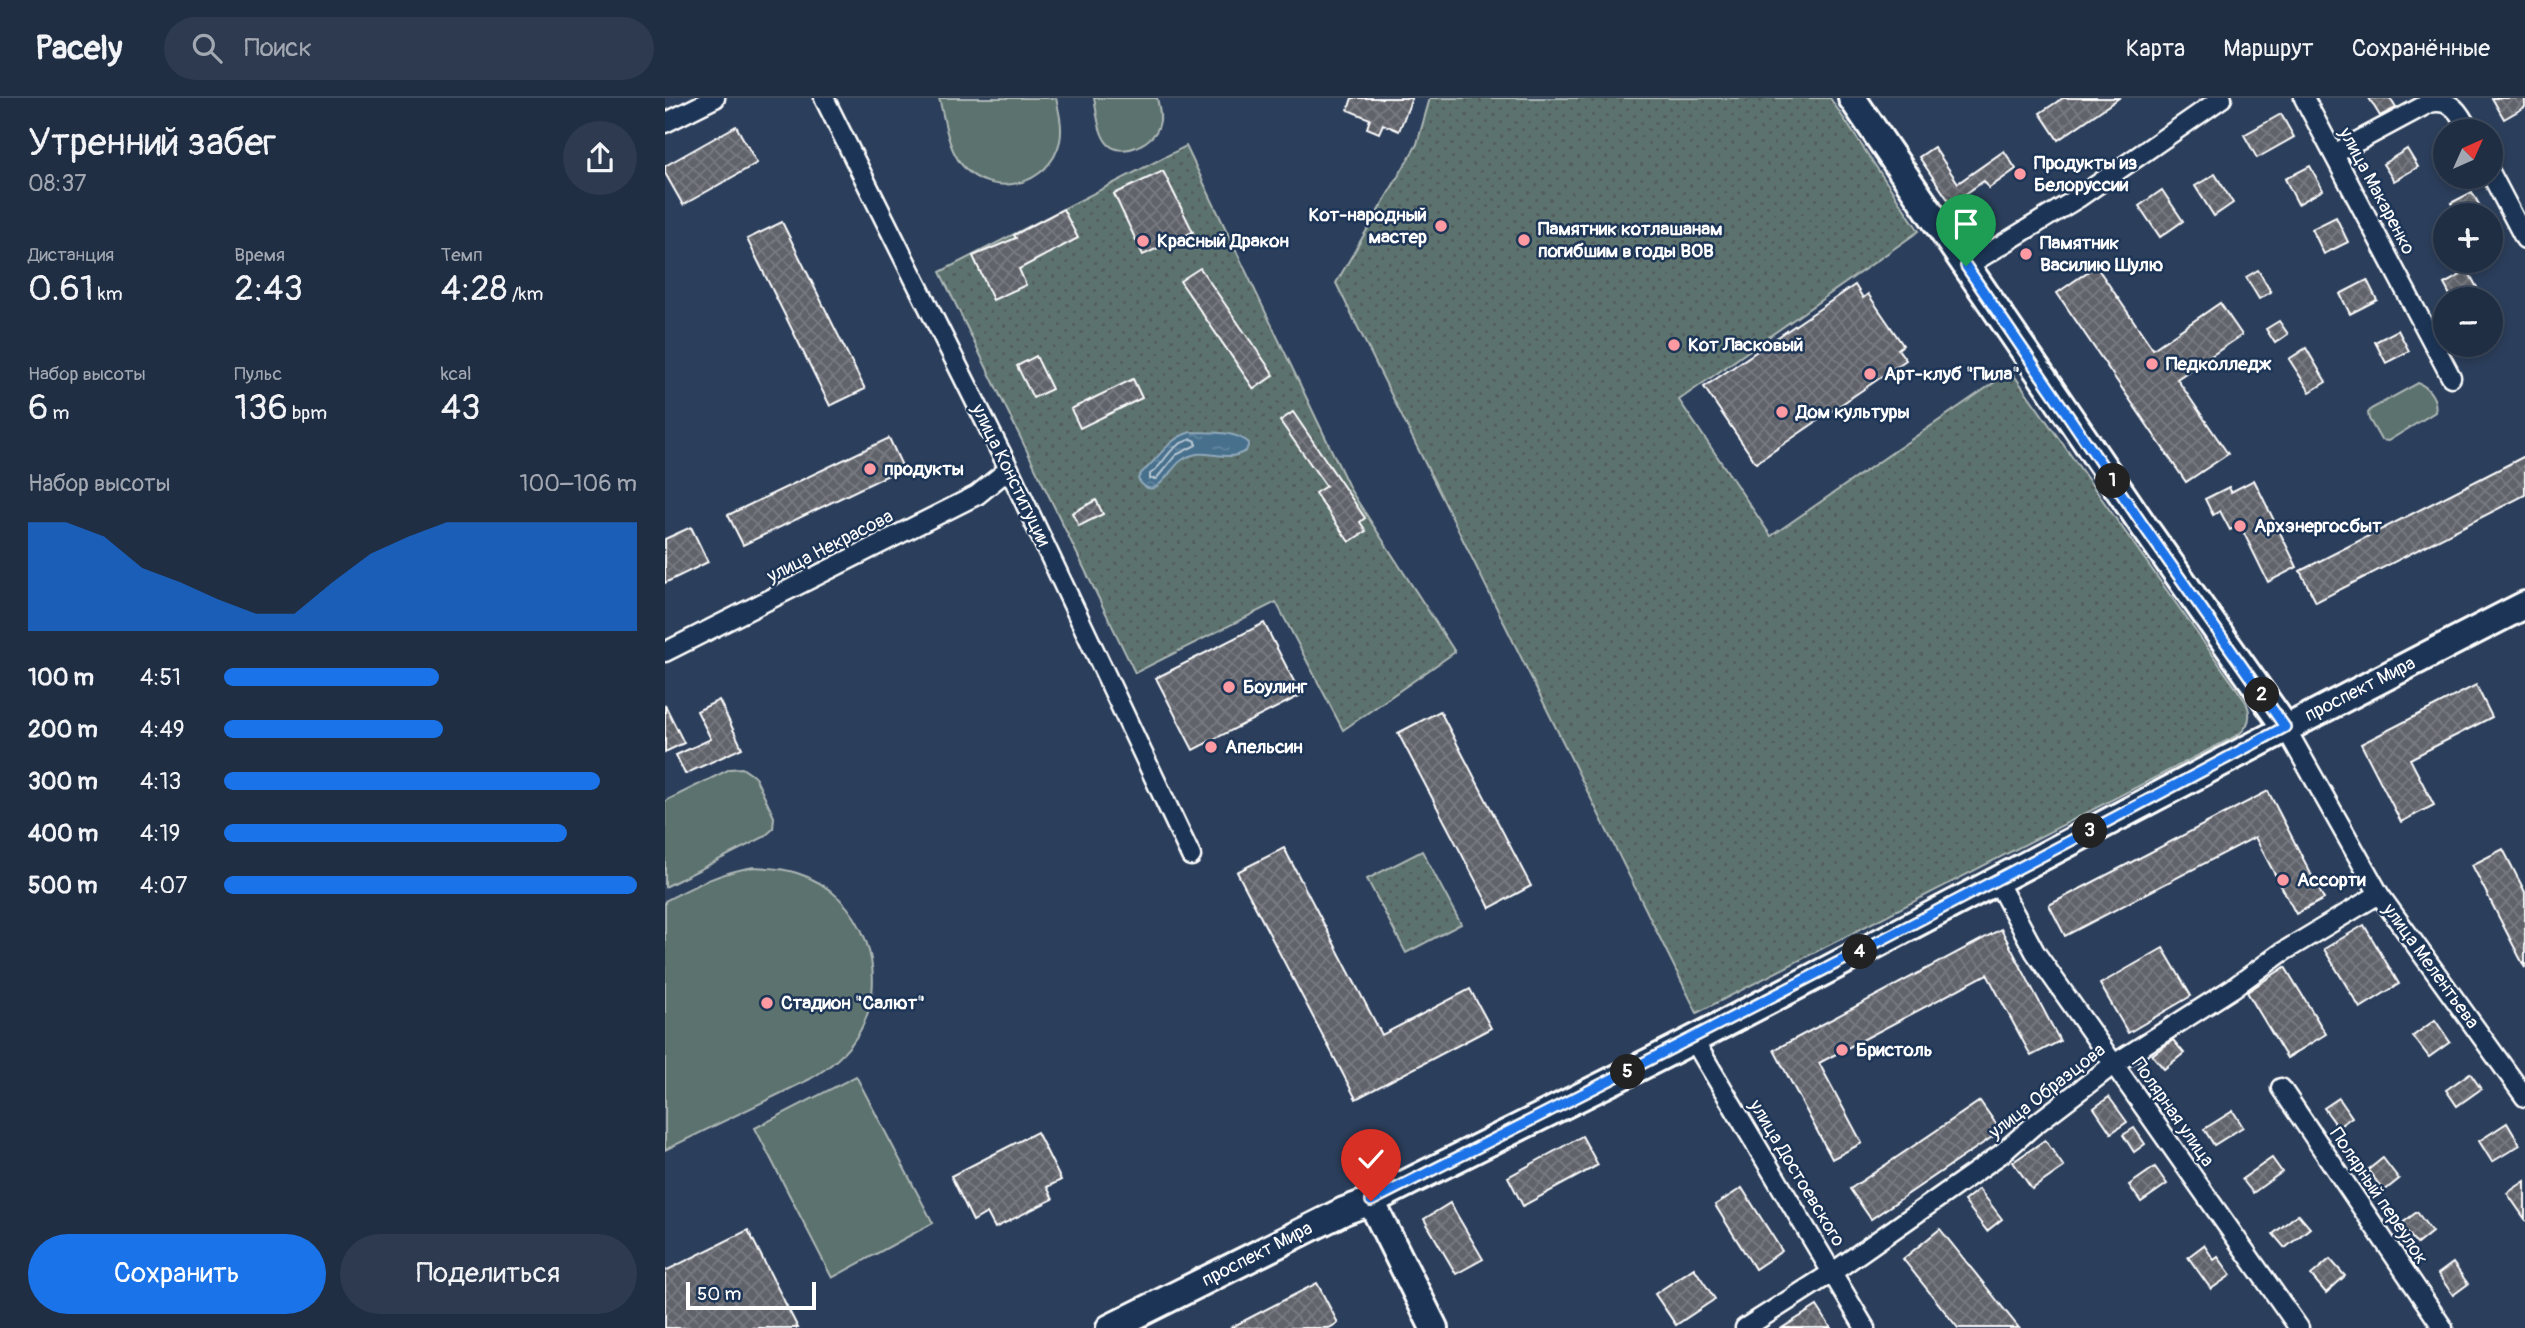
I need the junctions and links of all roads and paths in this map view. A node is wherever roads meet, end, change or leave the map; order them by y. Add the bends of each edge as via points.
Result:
1 (715, 98) edge
2 (824, 98) edge
3 (1852, 98) edge
4 (2222, 98) edge
5 (2304, 98) edge
6 (2461, 119) edge
7 (665, 123) edge
8 (2334, 154) junction
9 (2499, 189) edge
10 (2525, 239) edge
11 (1966, 266) junction
12 (2451, 377) dead end
13 (1009, 469) junction
14 (2525, 605) edge
15 (665, 652) edge
16 (2285, 727) junction
17 (1191, 856) dead end
18 (1997, 881) junction
19 (2379, 894) junction
20 (1693, 1039) junction
21 (2114, 1064) junction
22 (2281, 1088) dead end
23 (2525, 1097) edge
24 (1371, 1201) junction
25 (1833, 1272) junction
26 (1110, 1328) edge
27 (1434, 1328) edge
28 (1745, 1328) edge
29 (1865, 1328) edge
30 (2298, 1328) edge
31 (2443, 1328) edge

1 - 7 street
2 - 13 street, улица Конституции
3 - 11 street, улица Мелентьева
4 - 11 street via 2078,198
5 - 8 street, улица Макаренко
6 - 8 street via 2450,103 2440,100
8 - 12 street, улица Макаренко
9 - 10 street
11 - 16 street, улица Мелентьева
13 - 15 street, улица Некрасова via 977,495
13 - 17 street, улица Конституции
14 - 16 street, проспект Мира
16 - 18 street, проспект Мира
16 - 19 street, улица Мелентьева
18 - 20 street, проспект Мира
18 - 21 street, Полярная улица via 2035,952
19 - 21 street, улица Образцова
19 - 23 street, улица Мелентьева
20 - 24 street, проспект Мира
20 - 25 street, улица Достоевского
21 - 25 street, улица Образцова via 2001,1154
21 - 30 street, Полярная улица
22 - 31 street, Полярный переулок
24 - 26 street, проспект Мира
24 - 27 street
25 - 28 street, улица Образцова
25 - 29 street, улица Достоевского

